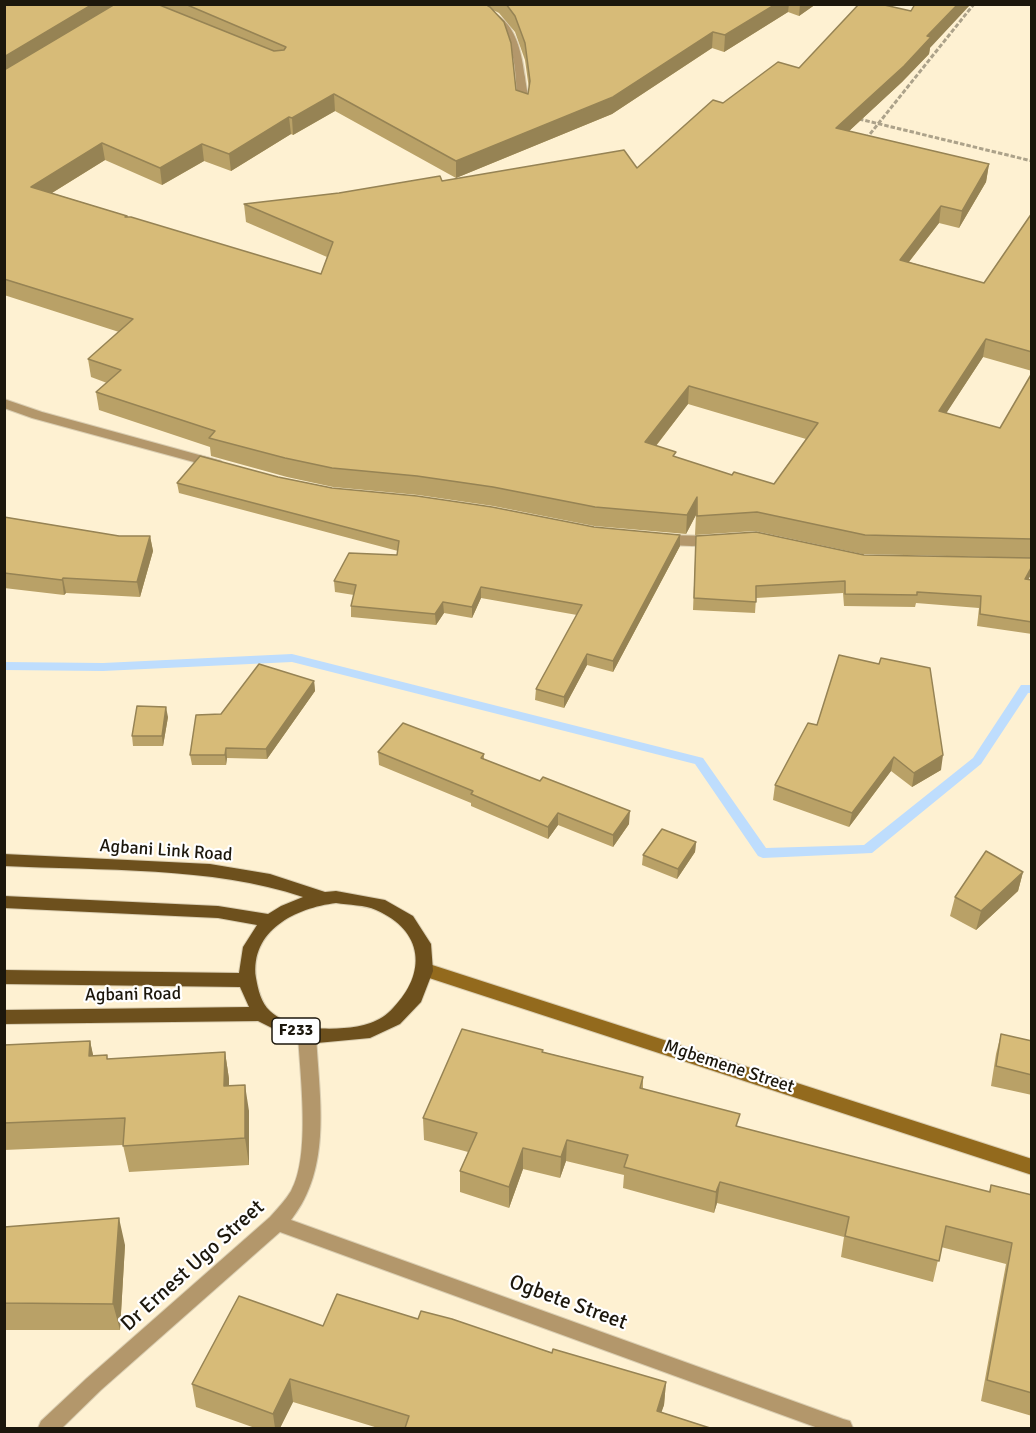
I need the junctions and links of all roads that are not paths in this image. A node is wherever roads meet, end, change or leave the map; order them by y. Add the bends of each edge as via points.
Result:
1 (457, 4) edge
2 (523, 107) edge
3 (4, 403) edge
4 (228, 468) edge
5 (649, 538) edge
6 (728, 539) edge
7 (4, 860) edge
8 (323, 898) junction
9 (4, 902) edge
10 (271, 921) junction
11 (426, 970) junction
12 (4, 977) edge
13 (246, 980) junction
14 (262, 1014) junction
15 (4, 1017) edge
16 (307, 1034) junction
17 (1032, 1167) edge
18 (277, 1223) junction
19 (48, 1428) edge
20 (843, 1428) edge

1 - 2 street via 494,19 511,35
3 - 4 street
5 - 6 street
7 - 8 main road, Agbani Link Road / F233 via 210,870 270,880
8 - 10 main road, F233 via 290,909
8 - 11 main road, F233 via 363,899 398,913 421,938
9 - 10 main road via 218,912
10 - 13 main road, F233 via 250,949
11 - 16 main road, F233 via 406,1009 378,1028 342,1036
11 - 17 main road, Mgbemene Street
12 - 13 main road, Agbani Road
13 - 14 main road, F233
14 - 15 main road, Agbani Road / F233
14 - 16 main road, F233
16 - 18 street, Dr Ernest Ugo Street via 307,1174 299,1194
18 - 19 street, Dr Ernest Ugo Street
18 - 20 street, Ogbete Street

